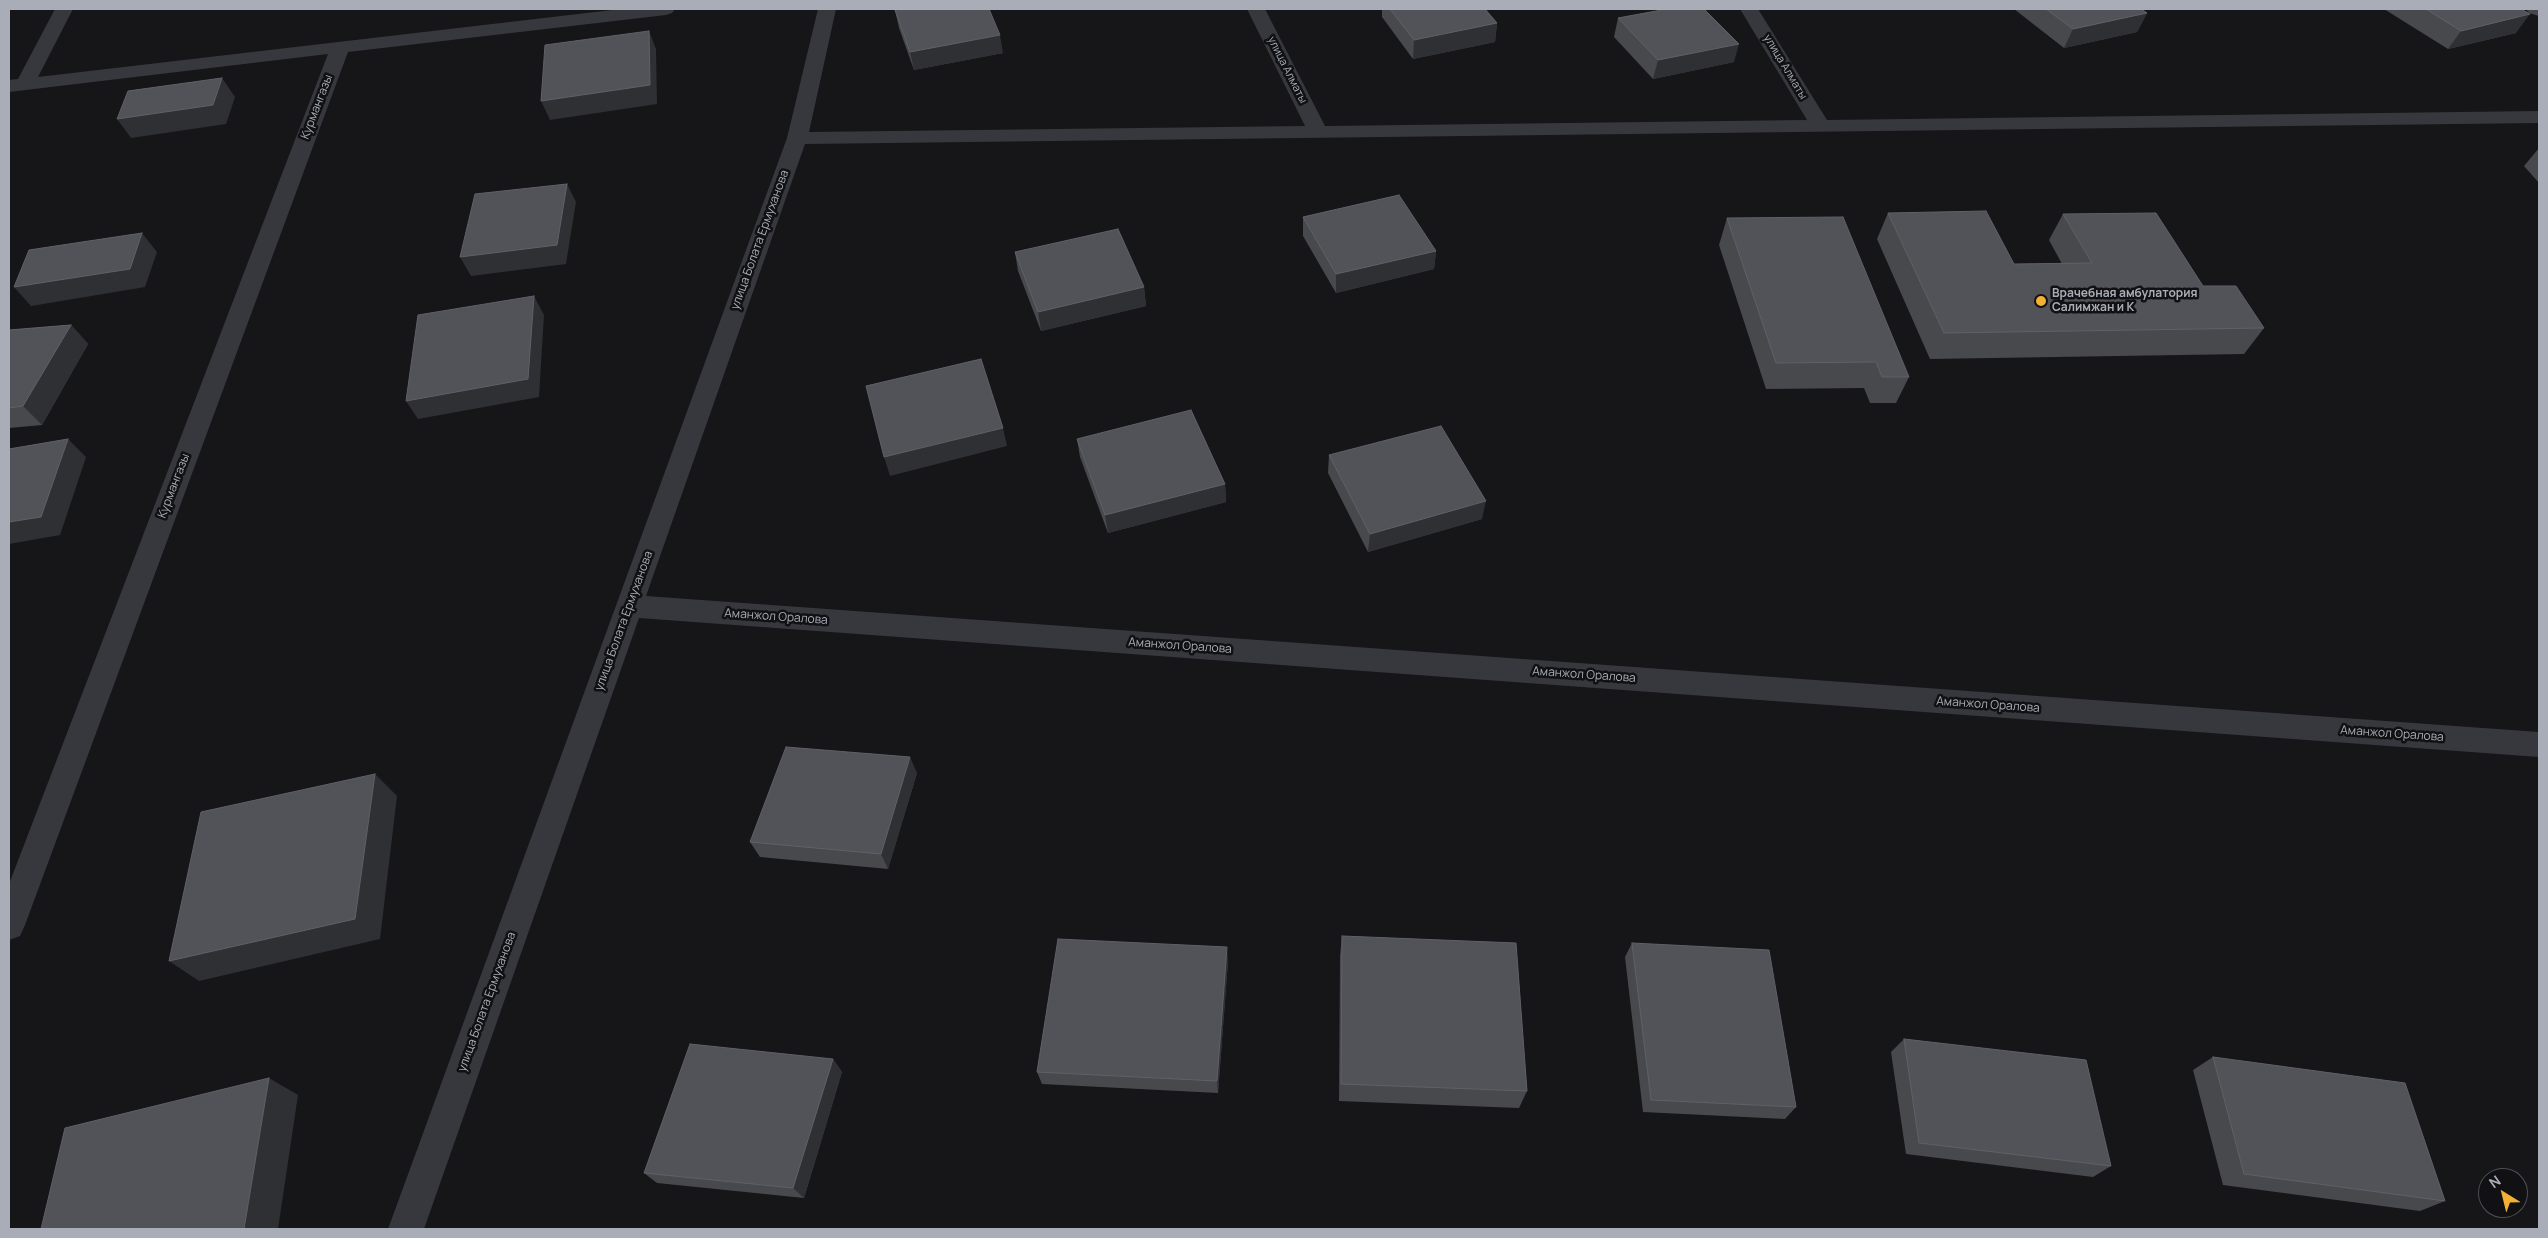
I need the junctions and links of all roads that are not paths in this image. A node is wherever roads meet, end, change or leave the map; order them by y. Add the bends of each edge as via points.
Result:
1 (64, 9) edge
2 (666, 9) edge
3 (827, 9) edge
4 (1256, 9) edge
5 (1749, 9) edge
6 (2535, 9) edge
7 (2539, 11) edge
8 (340, 47) junction
9 (17, 85) edge
10 (2539, 117) edge
11 (1821, 126) junction
12 (1318, 131) junction
13 (797, 138) junction
14 (629, 606) junction
15 (2539, 744) edge
16 (9, 926) edge
17 (406, 1229) edge

1 - 9 street
2 - 8 street
3 - 13 street, улица Болата Ермуханова
4 - 12 street, улица Алматы
5 - 11 street, улица Алматы
6 - 7 street
8 - 9 street
8 - 16 street, Курмангазы
10 - 11 street
11 - 12 street
12 - 13 street
13 - 14 street, улица Болата Ермуханова
14 - 15 street, Аманжол Оралова
14 - 17 street, улица Болата Ермуханова

